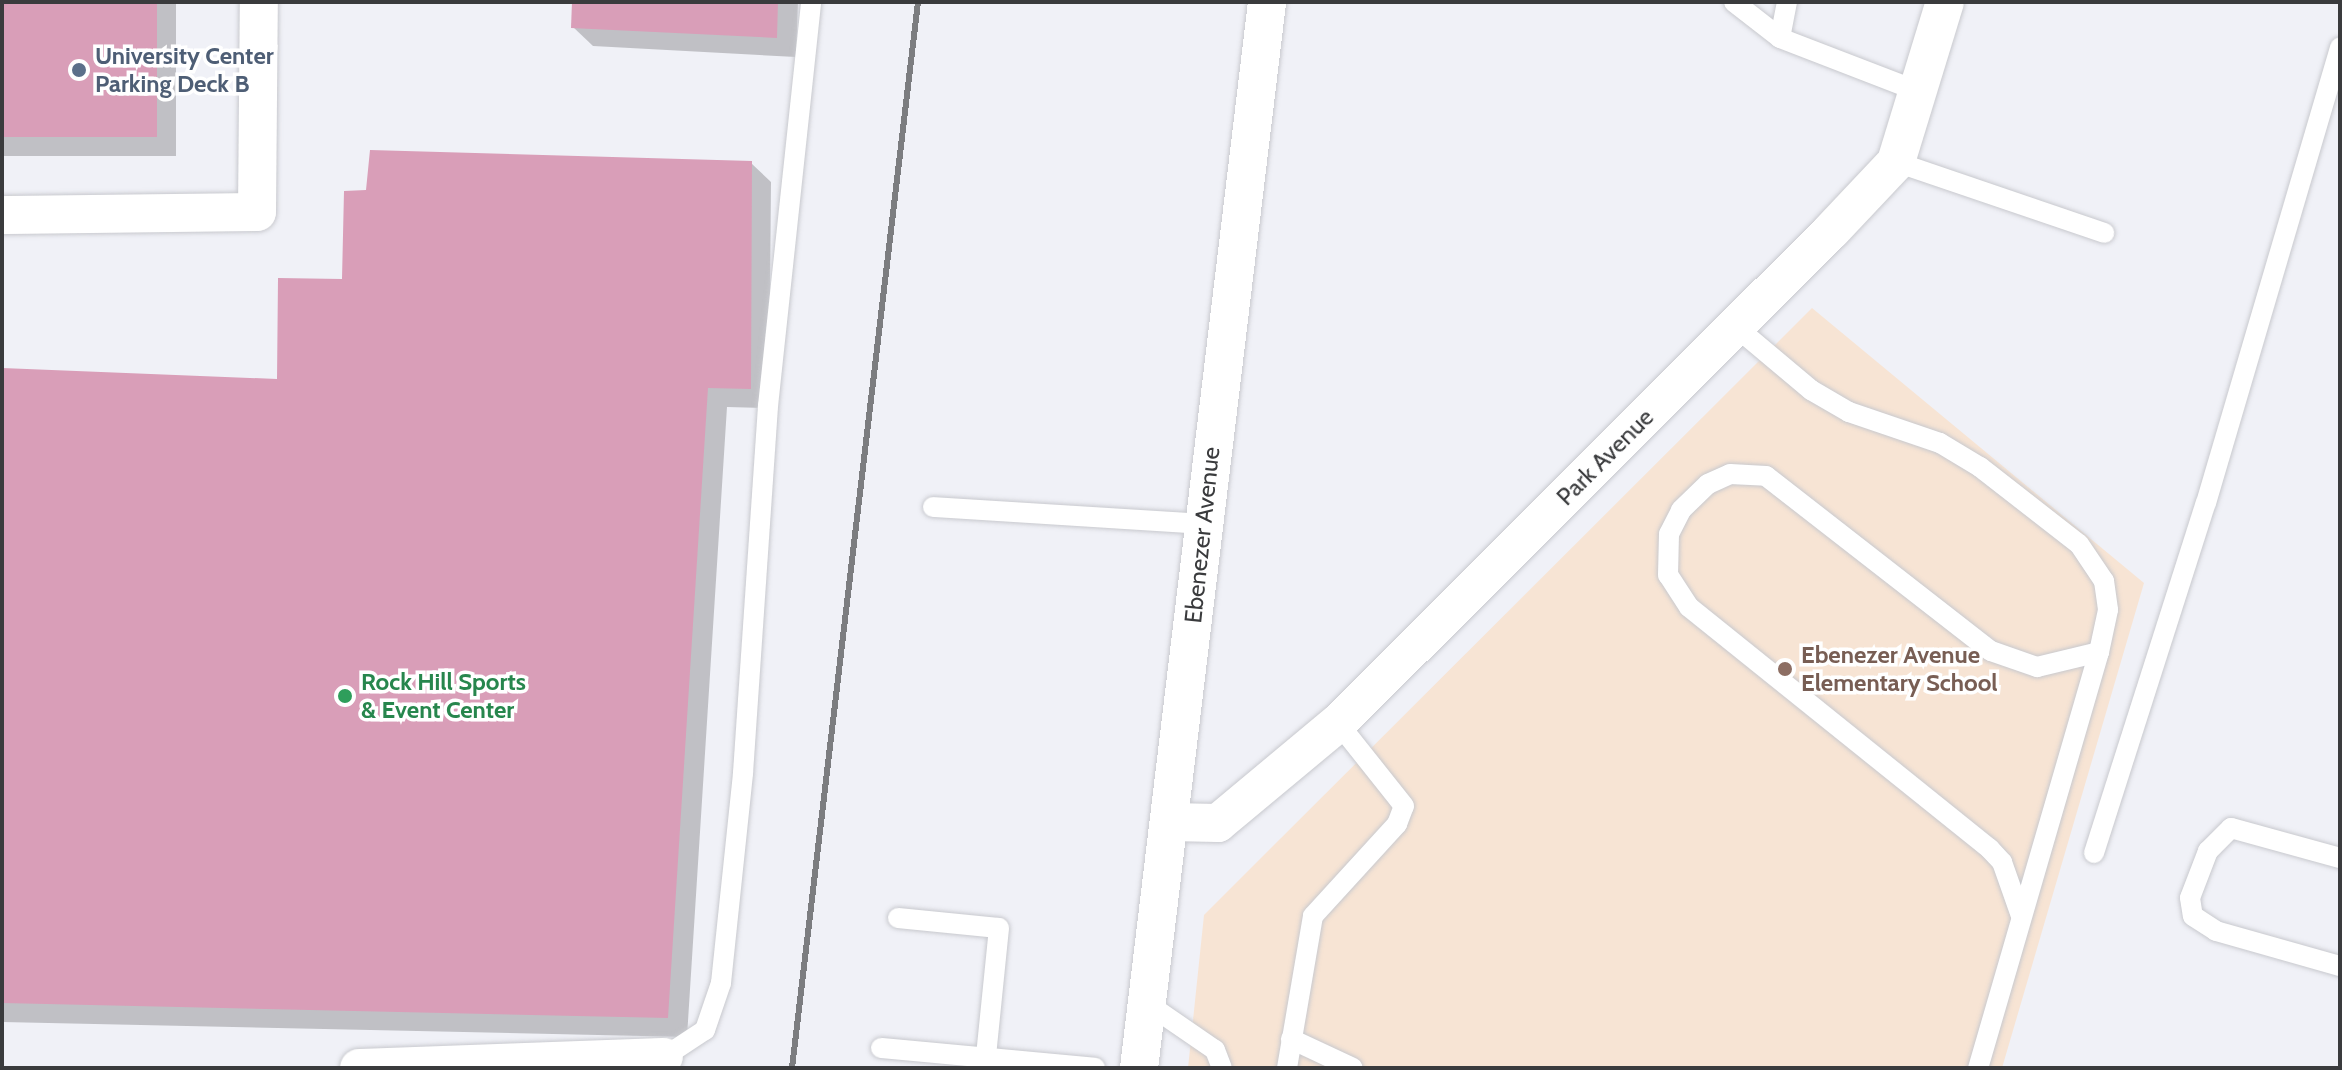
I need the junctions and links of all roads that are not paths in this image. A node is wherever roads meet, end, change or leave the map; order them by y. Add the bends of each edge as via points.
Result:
1 (259, 2) edge
2 (811, 2) edge
3 (1267, 2) edge
4 (1734, 2) edge
5 (1787, 2) edge
6 (1945, 2) edge
7 (1780, 38) junction
8 (2340, 47) edge
9 (1917, 91) junction
10 (1896, 162) junction
11 (2, 215) edge
12 (2104, 233) dead end
13 (1736, 327) junction
14 (933, 507) dead end
15 (1202, 524) junction
16 (2099, 652) junction
17 (1338, 723) junction
18 (1170, 822) junction
19 (2094, 853) dead end
20 (2340, 858) edge
21 (2021, 916) junction
22 (898, 918) dead end
23 (2340, 966) edge
24 (1148, 1004) junction
25 (1291, 1039) junction
26 (881, 1048) dead end
27 (664, 1057) joint
28 (986, 1057) junction
29 (1018, 1064) edge
30 (359, 1068) edge
31 (1095, 1068) edge
32 (1139, 1068) edge
33 (1222, 1068) edge
34 (1287, 1068) edge
35 (1353, 1068) edge
36 (1978, 1068) edge

1 - 11 street via 257,212
2 - 27 lane via 768,406 743,773 721,983 705,1030
3 - 15 street, Ebenezer Avenue
4 - 7 lane
5 - 7 lane
6 - 9 street, Park Avenue
7 - 9 lane
8 - 19 lane via 2206,503
9 - 10 street, Park Avenue
10 - 12 lane
10 - 13 street, Park Avenue
13 - 16 lane via 1811,390 1867,420 1955,450 2079,544 2096,563 2106,591
13 - 17 street, Park Avenue
14 - 15 lane
15 - 18 street, Ebenezer Avenue
16 - 21 lane
16 - 21 lane via 2037,667 1991,651 1766,476 1730,474 1708,484 1681,510 1669,534 1665,563 1681,598 1990,849 2002,862
17 - 18 street, Park Avenue via 1218,823
17 - 25 lane via 1402,797 1404,806 1397,824 1313,916
18 - 24 street, Ebenezer Avenue
20 - 23 lane via 2231,828 2208,851 2190,898 2193,916 2216,931
21 - 36 lane
22 - 28 lane via 999,928
24 - 32 street, Ebenezer Avenue
24 - 33 lane via 1215,1050
25 - 34 lane
25 - 35 lane
26 - 28 lane
27 - 30 street
28 - 29 lane
29 - 31 lane

